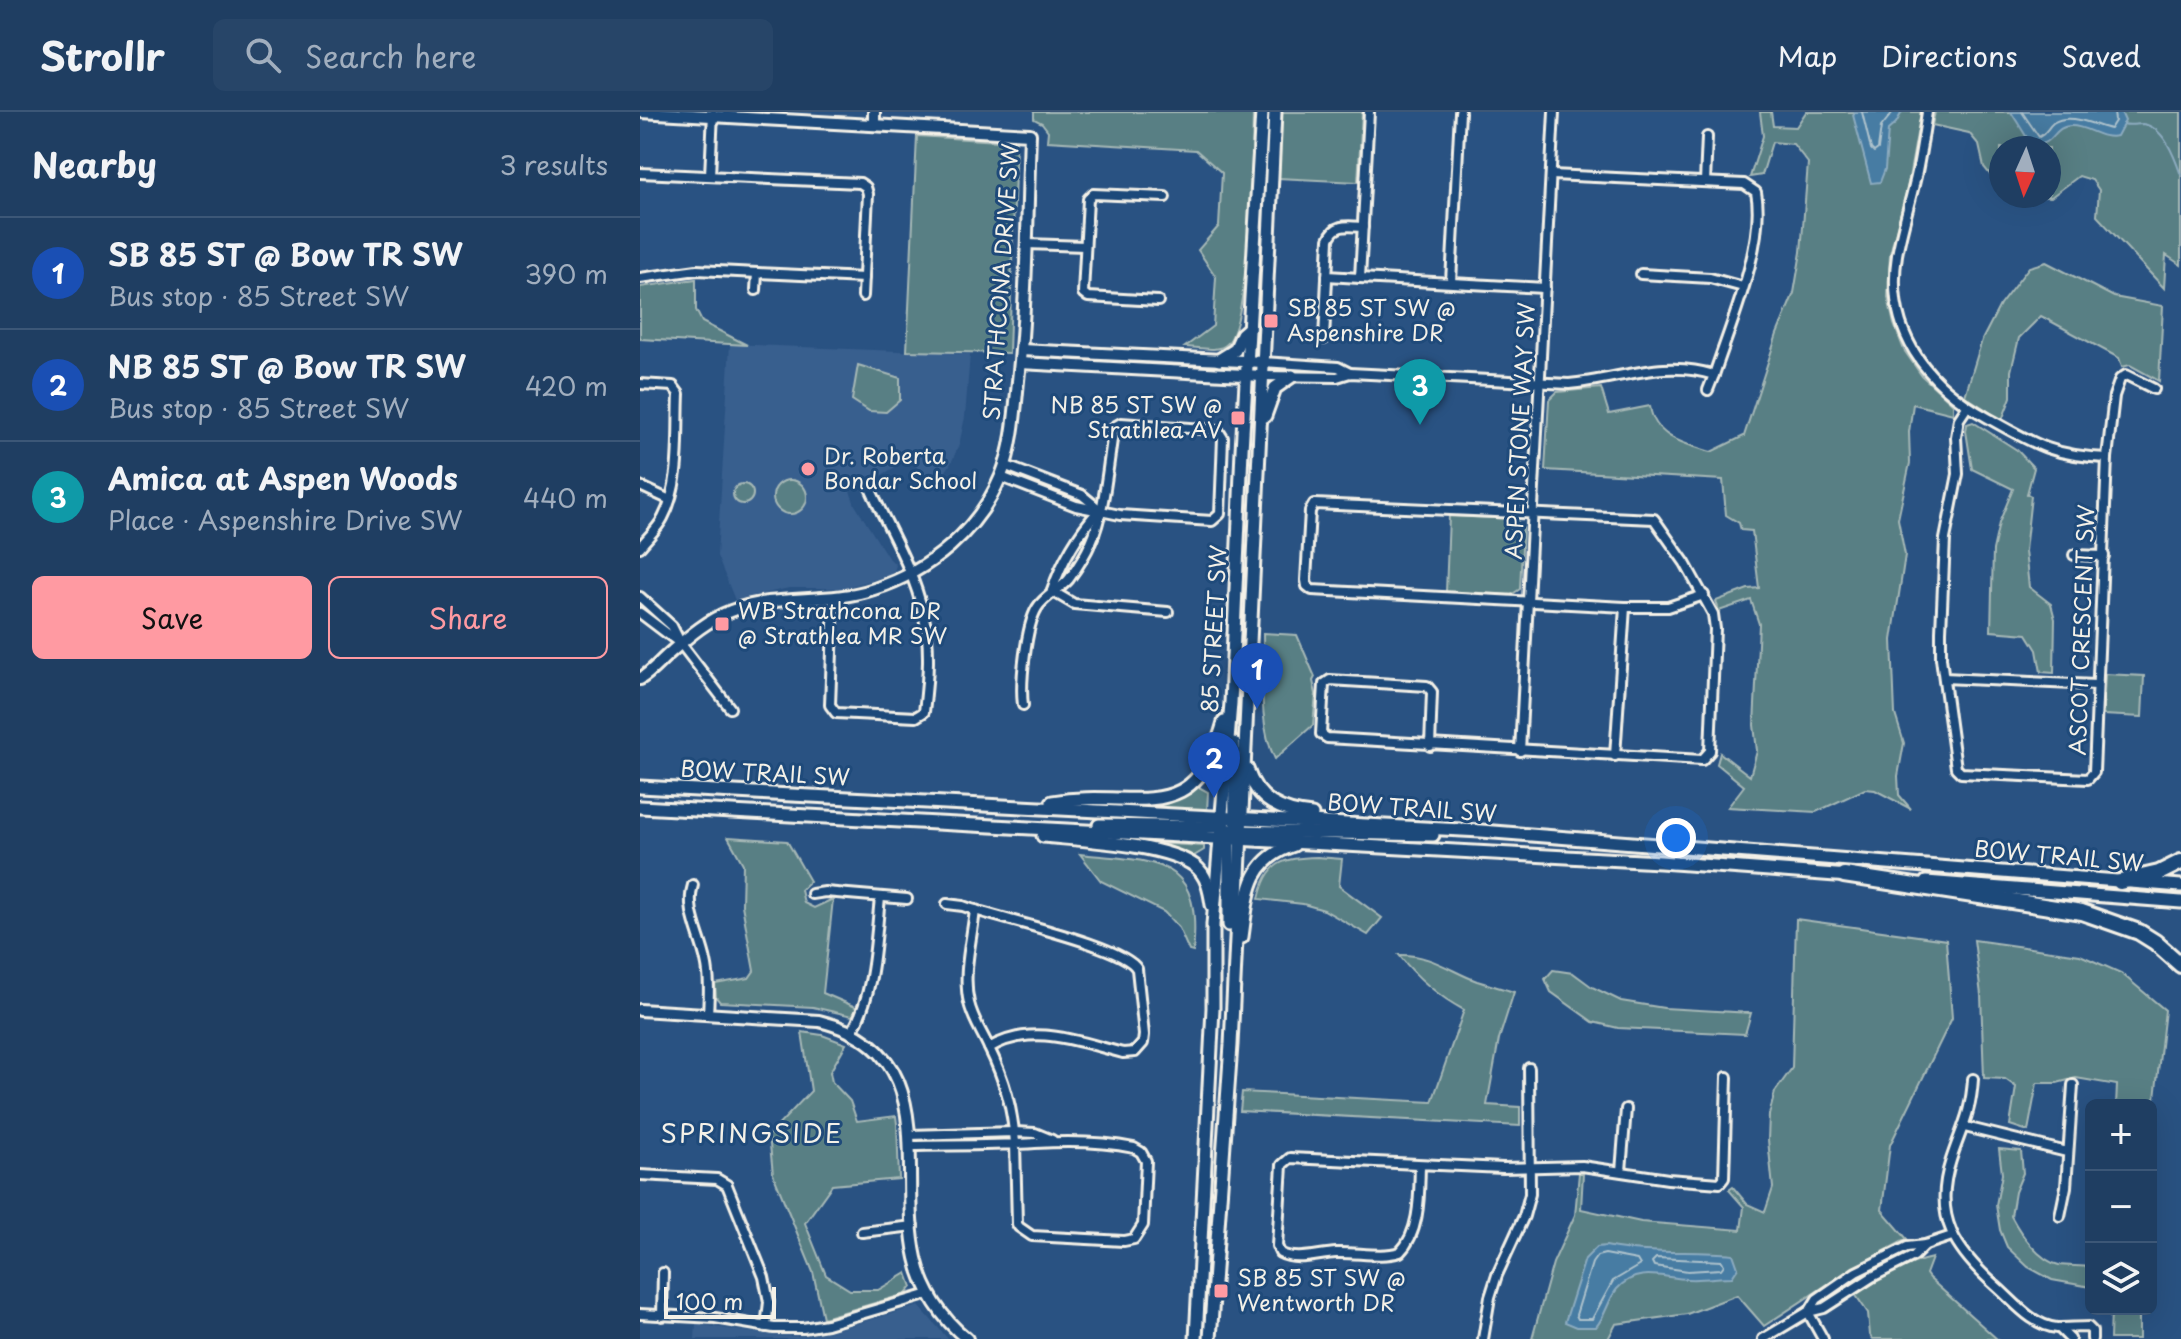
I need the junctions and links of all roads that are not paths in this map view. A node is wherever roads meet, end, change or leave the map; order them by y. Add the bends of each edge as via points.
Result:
1 (640, 112) edge
2 (874, 112) edge
3 (1262, 112) edge
4 (1275, 112) edge
5 (1369, 112) edge
6 (1460, 112) edge
7 (1554, 112) edge
8 (1927, 112) edge
9 (713, 114) edge
10 (808, 116) edge
11 (874, 124) junction
12 (1707, 137) dead end
13 (640, 173) edge
14 (710, 175) junction
15 (1552, 175) junction
16 (1705, 182) junction
17 (1165, 197) dead end
18 (1363, 227) junction
19 (1027, 244) junction
20 (1085, 246) junction
21 (757, 273) junction
22 (1641, 274) dead end
23 (1327, 276) junction
24 (640, 278) edge
25 (864, 278) junction
26 (1360, 278) junction
27 (1451, 282) junction
28 (1743, 287) junction
29 (1545, 288) junction
30 (756, 290) dead end
31 (863, 296) dead end
32 (1158, 301) dead end
33 (1250, 328) junction
34 (1324, 339) dead end
35 (1021, 350) junction
36 (1219, 360) junction
37 (1248, 361) junction
38 (1263, 362) junction
39 (1020, 363) junction
40 (1350, 373) junction
41 (1247, 375) junction
42 (1714, 375) junction
43 (1262, 376) junction
44 (1292, 376) junction
45 (1540, 383) junction
46 (640, 384) edge
47 (2154, 389) dead end
48 (1708, 390) dead end
49 (1967, 407) junction
50 (1260, 427) junction
51 (2107, 458) junction
52 (1002, 471) junction
53 (640, 486) edge
54 (870, 488) dead end
55 (670, 500) junction
56 (1100, 509) junction
57 (1533, 514) junction
58 (640, 547) edge
59 (2074, 555) dead end
60 (2104, 556) junction
61 (910, 574) junction
62 (1052, 591) junction
63 (1704, 595) junction
64 (640, 597) edge
65 (834, 598) junction
66 (1529, 601) junction
67 (1625, 607) junction
68 (1168, 612) dead end
69 (640, 613) edge
70 (1234, 633) junction
71 (681, 644) junction
72 (1944, 678) junction
73 (640, 679) edge
74 (2096, 685) junction
75 (1231, 703) junction
76 (1023, 705) dead end
77 (730, 708) dead end
78 (1430, 746) junction
79 (1520, 751) junction
80 (1615, 756) junction
81 (1245, 760) junction
82 (640, 787) edge
83 (1032, 805) junction
84 (640, 807) edge
85 (968, 825) junction
86 (1232, 829) junction
87 (1481, 831) junction
88 (1528, 836) junction
89 (1299, 843) junction
90 (2181, 862) edge
91 (1844, 875) junction
92 (2120, 882) junction
93 (693, 885) dead end
94 (2181, 886) edge
95 (812, 894) dead end
96 (880, 898) junction
97 (907, 899) dead end
98 (2181, 902) edge
99 (947, 904) dead end
100 (975, 910) junction
101 (1213, 925) junction
102 (2181, 965) edge
103 (1232, 992) junction
104 (640, 1010) edge
105 (708, 1014) junction
106 (851, 1034) junction
107 (989, 1048) junction
108 (1529, 1068) dead end
109 (1210, 1076) junction
110 (1229, 1077) junction
111 (1727, 1077) dead end
112 (1973, 1079) dead end
113 (2073, 1085) dead end
114 (1626, 1109) dead end
115 (1965, 1127) junction
116 (1014, 1132) junction
117 (910, 1141) junction
118 (1053, 1141) junction
119 (1015, 1143) junction
120 (2067, 1152) junction
121 (1420, 1165) junction
122 (1531, 1168) junction
123 (1621, 1171) junction
124 (640, 1175) edge
125 (2060, 1216) dead end
126 (913, 1226) junction
127 (862, 1232) dead end
128 (1952, 1236) junction
129 (663, 1273) dead end
130 (929, 1294) junction
131 (1808, 1312) junction
132 (640, 1314) edge
133 (662, 1316) junction
134 (766, 1327) junction
135 (2059, 1328) junction
136 (967, 1339) edge
137 (1193, 1339) edge
138 (1210, 1339) edge
139 (1483, 1339) edge
140 (1763, 1339) edge
141 (1823, 1339) edge
142 (2070, 1339) edge
143 (2092, 1339) edge

1 - 9 street
2 - 11 street
3 - 33 main road, 85 STREET SW
4 - 38 main road, 85 STREET SW
5 - 18 street
6 - 27 street
7 - 15 street, ASPEN STONE WAY SW
8 - 49 street via 1897,257 1895,294 1899,322 1926,371
9 - 10 street
9 - 14 street
10 - 11 street
11 - 19 street, STRATHCONA DRIVE SW via 1030,134
12 - 16 street
13 - 14 street
14 - 25 street via 866,187
15 - 16 street
15 - 29 street, ASPEN STONE WAY SW
16 - 28 street via 1744,184 1756,192 1754,247
17 - 20 street via 1093,194 1088,199
18 - 23 street via 1340,226 1331,233
18 - 26 street
19 - 20 street
19 - 35 street, STRATHCONA DRIVE SW
20 - 32 street via 1083,293 1088,297
21 - 24 street via 697,270
21 - 25 street
21 - 30 street
22 - 28 street via 1710,278
23 - 26 street
23 - 34 street
25 - 31 street
26 - 27 street
27 - 29 street
28 - 42 street
29 - 45 street, ASPEN STONE WAY SW
33 - 36 main road via 1235,350
33 - 37 main road, 85 STREET SW
35 - 36 street
35 - 39 street, STRATHCONA DRIVE SW
36 - 37 street
37 - 38 street
37 - 41 main road, 85 STREET SW
38 - 40 street via 1338,367
38 - 43 main road, 85 STREET SW
39 - 41 street
39 - 52 street, STRATHCONA DRIVE SW
40 - 44 street
40 - 45 street
41 - 43 street
41 - 70 main road, 85 STREET SW
42 - 45 street via 1654,368 1591,382
42 - 48 street
43 - 44 street
43 - 50 main road, 85 STREET SW
44 - 50 main road via 1275,388
45 - 57 street, ASPEN STONE WAY SW
46 - 55 street via 673,386 679,394
47 - 51 street, ASCOT CRESCENT SW via 2126,375 2120,379
49 - 51 street via 2050,451
49 - 72 street, ASCOT CRESCENT SW via 1959,419 1958,474 1945,539
50 - 81 main road, 85 STREET SW
51 - 60 street, ASCOT CRESCENT SW
52 - 56 street via 1076,506
52 - 61 street, STRATHCONA DRIVE SW via 968,530
53 - 55 street
54 - 61 street
55 - 58 street
56 - 56 street via 1212,521 1220,514 1223,438 1218,430 1121,423 1114,427
56 - 62 street via 1090,545 1068,581
57 - 63 street via 1654,519
57 - 66 street, ASPEN STONE WAY SW
57 - 66 street via 1317,503 1310,511 1306,583 1312,590
59 - 60 street
60 - 74 street, ASCOT CRESCENT SW
61 - 65 street, STRATHCONA DRIVE SW via 873,590
61 - 65 street via 928,650 924,712 916,717 833,710
62 - 68 street via 1074,604
62 - 76 street via 1037,608 1028,635
63 - 67 street via 1668,607
63 - 80 street via 1715,629 1708,754 1697,760
64 - 71 street via 672,626
65 - 71 street, STRATHCONA DRIVE SW via 786,598 730,611
66 - 67 street
66 - 79 street, ASPEN STONE WAY SW
67 - 80 street
69 - 71 street
70 - 75 main road, 85 STREET SW
70 - 86 main road
71 - 73 street, STRATHCONA DRIVE SW
71 - 77 street
72 - 74 street
72 - 74 street, ASCOT CRESCENT SW via 1956,768 1961,773 2088,779 2094,772
75 - 83 main road via 1215,754 1186,789 1162,797
75 - 86 main road, 85 STREET SW
78 - 78 street via 1325,738 1324,684 1330,680 1427,686 1432,692
78 - 79 street
79 - 80 street
81 - 86 main road, 85 STREET SW
81 - 87 main road via 1258,792 1285,810
82 - 83 main road, BOW TRAIL SW
83 - 86 main road, BOW TRAIL SW
84 - 85 main road, BOW TRAIL SW
85 - 86 main road
85 - 101 main road via 1181,859 1203,875
86 - 87 main road, BOW TRAIL SW
86 - 88 main road
86 - 89 main road, BOW TRAIL SW
86 - 101 main road, 85 STREET SW
86 - 103 main road, 85 STREET SW
87 - 88 main road, BOW TRAIL SW
88 - 92 main road, BOW TRAIL SW
89 - 91 main road, BOW TRAIL SW
89 - 103 main road via 1275,853 1255,873
90 - 92 highway
91 - 98 main road, BOW TRAIL SW
91 - 102 highway via 2082,912 2139,932
92 - 94 main road, BOW TRAIL SW
93 - 105 street via 692,912 708,970
95 - 96 street
96 - 97 street
96 - 106 street via 871,985
99 - 100 street
100 - 107 street via 967,992
100 - 107 street via 1128,959 1138,972 1144,1035 1135,1052 1039,1034
101 - 109 main road, 85 STREET SW
103 - 110 main road, 85 STREET SW
104 - 105 street
105 - 106 street via 808,1019
106 - 117 street via 872,1048 895,1077 906,1103
107 - 116 street via 1007,1089
108 - 122 street
109 - 110 main road
109 - 137 main road, 85 STREET SW
110 - 138 main road, 85 STREET SW
111 - 123 street via 1720,1183
112 - 115 street
113 - 120 street
114 - 123 street
115 - 120 street
115 - 128 street via 1946,1183
116 - 117 street
116 - 118 street
116 - 119 street
117 - 119 street
117 - 126 street
118 - 119 street
118 - 119 street via 1126,1146 1141,1152 1146,1168 1143,1225 1134,1239 1032,1236 1022,1231 1017,1224
120 - 125 street
121 - 121 street via 1287,1158 1282,1165 1280,1253 1290,1258 1400,1252 1410,1239 1418,1205
121 - 122 street
122 - 123 street
122 - 139 street via 1528,1202 1497,1275
124 - 134 street via 717,1179 727,1185 764,1277
126 - 127 street
126 - 130 street via 915,1257
128 - 131 street via 1907,1247 1856,1272 1817,1299
128 - 135 street via 1969,1263 2033,1320
129 - 133 street
130 - 134 street via 827,1324
130 - 136 street
131 - 140 street
131 - 141 street
132 - 133 street
133 - 134 street
135 - 142 street
135 - 143 street via 2088,1327

